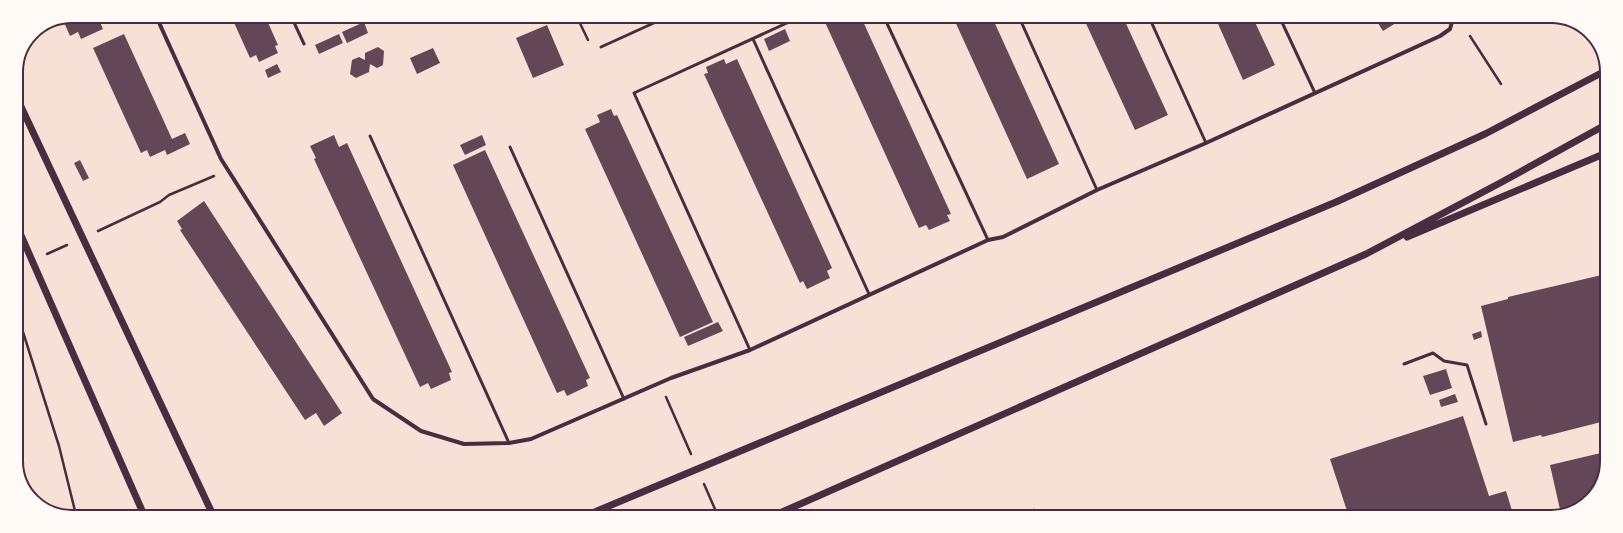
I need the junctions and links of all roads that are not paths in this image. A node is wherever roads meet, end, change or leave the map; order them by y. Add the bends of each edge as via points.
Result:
1 (159, 23) edge
2 (294, 23) edge
3 (654, 23) edge
4 (787, 23) edge
5 (887, 23) edge
6 (1022, 23) edge
7 (1152, 23) edge
8 (1282, 23) edge
9 (1452, 23) edge
10 (753, 39) junction
11 (304, 44) dead end
12 (601, 47) road end
13 (1600, 74) edge
14 (1315, 93) junction
15 (23, 111) edge
16 (1600, 128) edge
17 (370, 136) dead end
18 (1206, 143) junction
19 (510, 147) dead end
20 (1600, 156) edge
21 (1097, 190) junction
22 (23, 240) edge
23 (988, 240) junction
24 (1366, 254) junction
25 (869, 294) junction
26 (750, 350) junction
27 (1404, 364) dead end
28 (624, 399) junction
29 (1486, 424) dead end
30 (509, 443) junction
31 (142, 510) edge
32 (211, 510) edge
33 (599, 510) edge
34 (787, 510) edge

1 - 30 street via 221,159 373,399 421,431 464,444
2 - 11 lane
3 - 12 lane
4 - 10 lane
5 - 23 lane
6 - 21 lane
7 - 18 lane
8 - 14 lane
9 - 14 street via 1450,29 1440,36
10 - 25 lane
10 - 26 lane via 634,93
13 - 33 street via 1485,134 1336,202
14 - 18 street
15 - 32 street
16 - 24 street
17 - 30 lane
18 - 21 street
19 - 28 lane
20 - 24 street
21 - 23 street via 1003,237
22 - 31 street
23 - 25 street
24 - 34 street
25 - 26 street
26 - 28 street via 671,378
27 - 29 lane via 1433,352 1444,361 1467,365
28 - 30 street via 531,440

